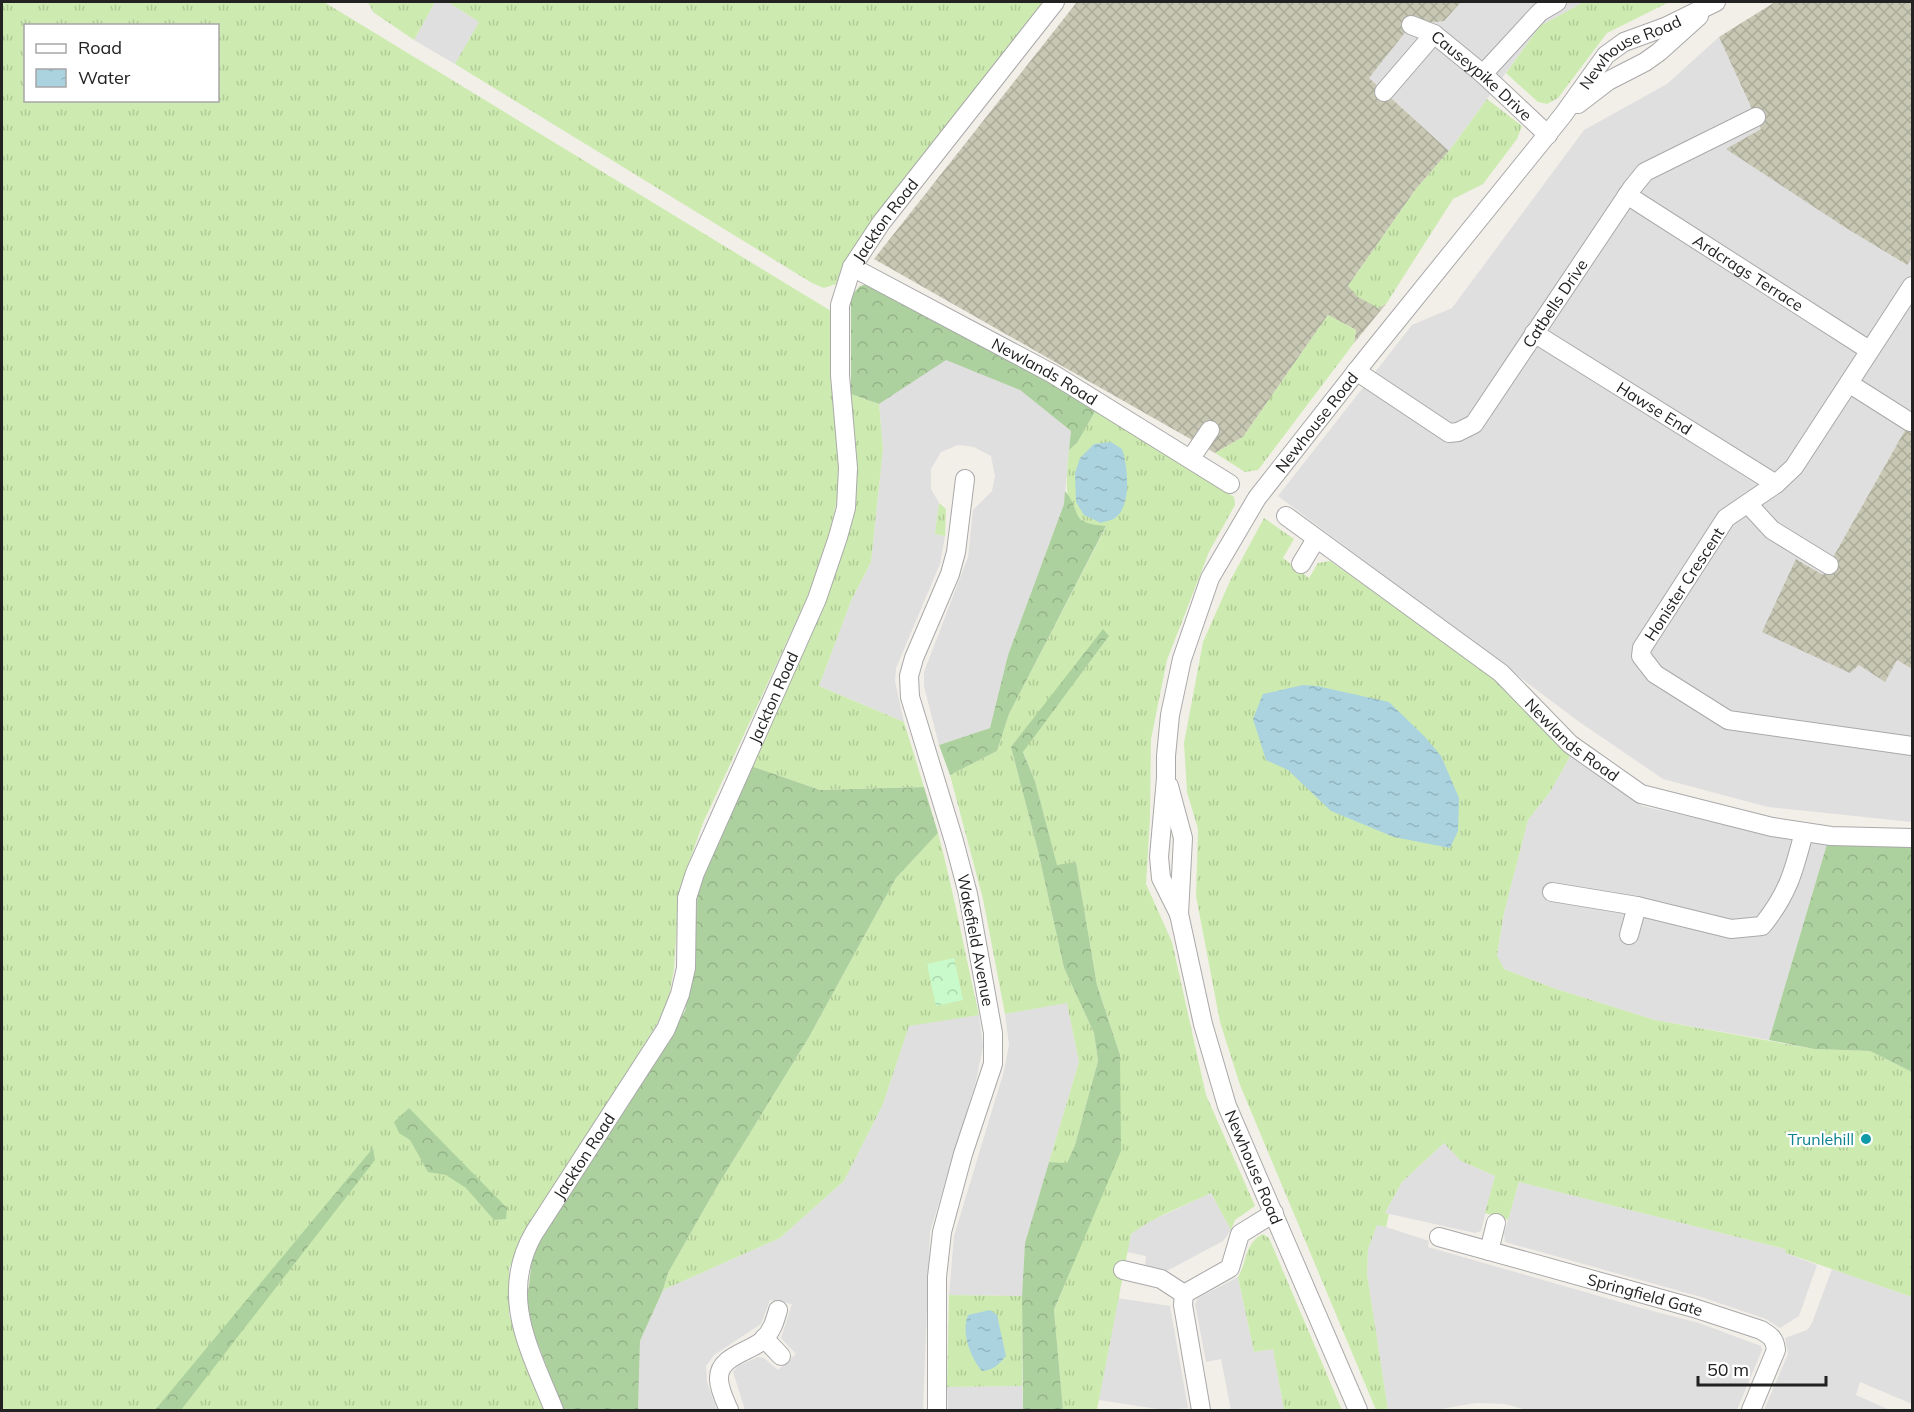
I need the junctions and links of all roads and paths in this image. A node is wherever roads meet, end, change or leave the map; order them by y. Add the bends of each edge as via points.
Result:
1 (1055, 2) edge
2 (1557, 2) edge
3 (1714, 3) edge
4 (1411, 25) dead end
5 (1434, 34) junction
6 (1483, 74) junction
7 (1384, 92) dead end
8 (1563, 115) junction
9 (1756, 117) dead end
10 (1548, 135) junction
11 (1627, 195) junction
12 (852, 267) junction
13 (1912, 286) edge
14 (1534, 333) junction
15 (1869, 350) junction
16 (1356, 371) junction
17 (1850, 384) junction
18 (1910, 422) dead end
19 (1210, 430) dead end
20 (1191, 458) junction
21 (965, 479) dead end
22 (1230, 484) dead end
23 (1776, 484) junction
24 (1748, 504) junction
25 (1286, 516) dead end
26 (1316, 538) junction
27 (1300, 564) dead end
28 (1828, 565) dead end
29 (1912, 746) edge
30 (1804, 832) junction
31 (1912, 838) edge
32 (1552, 892) dead end
33 (1636, 906) junction
34 (1629, 935) dead end
35 (1274, 1213) junction
36 (1496, 1223) dead end
37 (1439, 1237) dead end
38 (1489, 1251) junction
39 (1123, 1270) dead end
40 (1184, 1294) junction
41 (778, 1310) dead end
42 (764, 1338) junction
43 (782, 1356) dead end
44 (554, 1410) edge
45 (729, 1410) edge
46 (937, 1410) edge
47 (1201, 1410) edge
48 (1358, 1410) edge
49 (1751, 1410) edge

1 - 12 street, Jackton Road via 881,223
2 - 6 street via 1540,12
3 - 8 street, Newhouse Road via 1659,52 1608,81
3 - 8 street, Newhouse Road via 1614,49
4 - 5 street, Causeypike Drive
5 - 6 street, Causeypike Drive
5 - 7 street
6 - 10 street, Causeypike Drive
8 - 10 street, Newhouse Road
9 - 11 street, Catbells Drive via 1644,172
10 - 16 street, Newhouse Road
11 - 14 street, Catbells Drive
11 - 15 street, Ardcrags Terrace
12 - 20 street, Newlands Road via 1053,374
12 - 44 street, Jackton Road via 840,305 840,375 848,468 846,508 829,568 695,873 687,898 686,968 666,1029 534,1233 522,1263 519,1317
13 - 15 street, Honister Crescent
14 - 16 street, Catbells Drive via 1474,424 1458,432 1449,433
14 - 23 street, Hawse End
15 - 17 street, Honister Crescent
16 - 35 street, Newhouse Road via 1257,498 1210,578 1182,659 1166,756 1160,870 1179,914 1203,1024 1227,1106
17 - 18 street
17 - 23 street, Honister Crescent via 1794,467
19 - 20 street
20 - 22 street, Newlands Road
21 - 46 street, Wakefield Avenue via 950,574 909,676 910,697 968,894 993,1033 993,1064 942,1232 937,1277
23 - 24 street, Honister Crescent
24 - 28 street via 1772,530
24 - 29 street, Honister Crescent via 1726,518 1642,648 1641,657 1646,665 1728,720
25 - 26 street, Newlands Road
26 - 27 street
26 - 30 street, Newlands Road via 1501,674 1570,744 1641,794
30 - 31 street, Newlands Road
30 - 33 street via 1794,873 1777,907 1762,926 1731,929
32 - 33 street
33 - 34 street
35 - 40 street via 1240,1234 1230,1268
35 - 48 street, Newhouse Road
36 - 38 street
37 - 38 street, Springfield Gate
38 - 49 street, Springfield Gate via 1694,1308 1770,1335 1776,1350
39 - 40 street via 1161,1279
40 - 47 street
41 - 42 street via 773,1327
42 - 43 street
42 - 45 street via 728,1360 720,1370 720,1386

